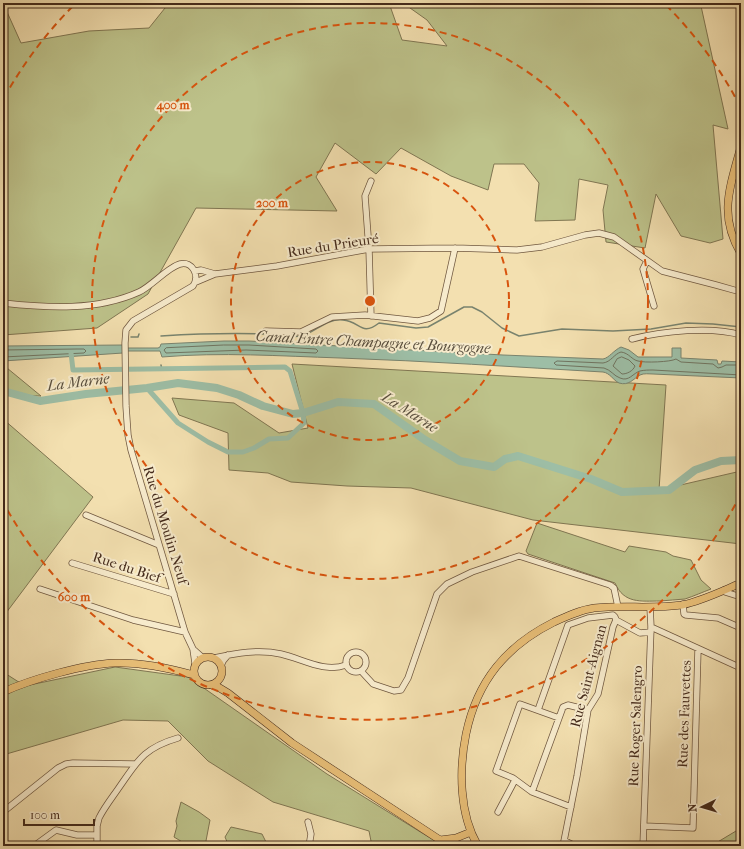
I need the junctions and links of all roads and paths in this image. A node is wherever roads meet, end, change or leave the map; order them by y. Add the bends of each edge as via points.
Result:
1 (741, 146) edge
2 (371, 181) dead end
3 (455, 248) junction
4 (369, 249) junction
5 (741, 254) edge
6 (647, 261) junction
7 (195, 271) junction
8 (215, 274) junction
9 (196, 282) junction
10 (741, 292) edge
11 (3, 303) edge
12 (654, 306) dead end
13 (371, 316) junction
14 (266, 331) dead end
15 (741, 335) edge
16 (632, 339) dead end
17 (125, 342) joint
18 (86, 515) dead end
19 (159, 545) junction
20 (72, 563) dead end
21 (741, 583) edge
22 (40, 589) dead end
23 (724, 590) junction
24 (174, 594) junction
25 (741, 597) edge
26 (683, 604) junction
27 (618, 607) junction
28 (650, 607) junction
29 (616, 620) junction
30 (741, 628) edge
31 (651, 629) junction
32 (185, 632) junction
33 (193, 649) junction
34 (698, 649) junction
35 (228, 655) junction
36 (202, 657) junction
37 (214, 658) junction
38 (346, 665) junction
39 (221, 666) junction
40 (741, 668) edge
41 (194, 669) junction
42 (360, 671) junction
43 (220, 678) junction
44 (211, 685) junction
45 (3, 692) edge
46 (228, 693) junction
47 (538, 710) junction
48 (588, 710) junction
49 (559, 718) junction
50 (178, 738) dead end
51 (135, 764) junction
52 (515, 780) junction
53 (532, 792) junction
54 (571, 807) junction
55 (3, 812) edge
56 (498, 812) dead end
57 (308, 822) dead end
58 (644, 826) junction
59 (471, 832) junction
60 (97, 835) junction
61 (440, 840) junction
62 (43, 843) edge
63 (564, 843) edge
64 (477, 845) edge
65 (643, 845) edge
66 (34, 846) edge
67 (97, 846) edge
68 (309, 846) edge
69 (575, 846) edge
70 (622, 846) edge

1 - 5 main road via 730,188 727,214 730,232
2 - 4 street via 365,196
3 - 4 street, Rue du Prieuré
3 - 6 street, Rue du Prieuré via 517,250 542,247 599,233 614,237
3 - 13 street via 441,311 430,318 418,320
4 - 8 street, Rue du Prieuré via 277,266
4 - 13 street
6 - 10 street, Rue du Prieuré via 662,271
6 - 12 street via 643,269
7 - 8 street, Rue du Prieuré
7 - 9 street
7 - 11 street, Rue du Prieuré via 193,267 181,264 144,290 121,299 86,306 56,307
8 - 9 street, Rue du Prieuré
9 - 17 street, Rue du Prieuré via 188,290 133,322 126,330
13 - 14 street via 332,317 301,332
15 - 16 street via 687,331
17 - 19 street, Rue du Moulin Neuf via 128,435
18 - 19 street
19 - 24 street, Rue du Moulin Neuf
20 - 24 street, Rue du Bief
21 - 23 main road
22 - 32 street via 133,620
23 - 25 street
23 - 26 main road
24 - 32 street, Rue du Moulin Neuf
26 - 28 main road
26 - 30 street via 686,615 718,618
27 - 28 main road
27 - 42 street via 614,588 610,585 519,556 472,572 447,584 437,594 408,678 401,690 394,691 374,684
27 - 59 main road via 584,610 548,625 512,649 487,679 472,712 463,755 463,792
28 - 31 street, Rue Roger Salengro
29 - 31 street, Rue Saint-Aignan via 640,633
29 - 47 street via 613,615 588,618 568,625
29 - 48 street, Rue Saint-Aignan via 598,694
31 - 34 street, Rue Saint-Aignan
31 - 58 street, Rue Roger Salengro
32 - 33 street, Rue du Moulin Neuf
33 - 36 street, Rue du Moulin Neuf
33 - 41 street, Rue du Moulin Neuf
34 - 40 street, Rue Saint-Aignan
34 - 58 street, Rue des Fauvettes via 693,828
35 - 37 street
35 - 38 street via 264,652 321,667
35 - 39 street
36 - 37 main road
36 - 41 main road
37 - 39 main road
38 - 42 street via 352,671
38 - 42 street via 348,656 354,652 360,653 366,662
39 - 43 main road
41 - 44 main road via 199,682
41 - 45 main road via 176,670 132,664 105,664 68,671
43 - 44 main road
43 - 46 main road
44 - 46 main road via 218,686
46 - 61 main road via 292,743
47 - 49 street
47 - 52 street via 520,704 496,770
48 - 49 street via 568,705 563,707
48 - 54 street, Rue Saint-Aignan
49 - 53 street
50 - 51 street via 154,747
51 - 55 street via 66,764
51 - 60 street via 100,815
52 - 53 street
52 - 56 street
53 - 54 street
54 - 63 street, Rue Saint-Aignan
57 - 68 street via 311,834
58 - 65 street, Rue Roger Salengro
59 - 61 main road via 456,838
59 - 64 main road
60 - 62 street via 75,835 57,829
60 - 67 street
61 - 64 main road via 456,846
62 - 66 street
63 - 69 street
65 - 70 street

